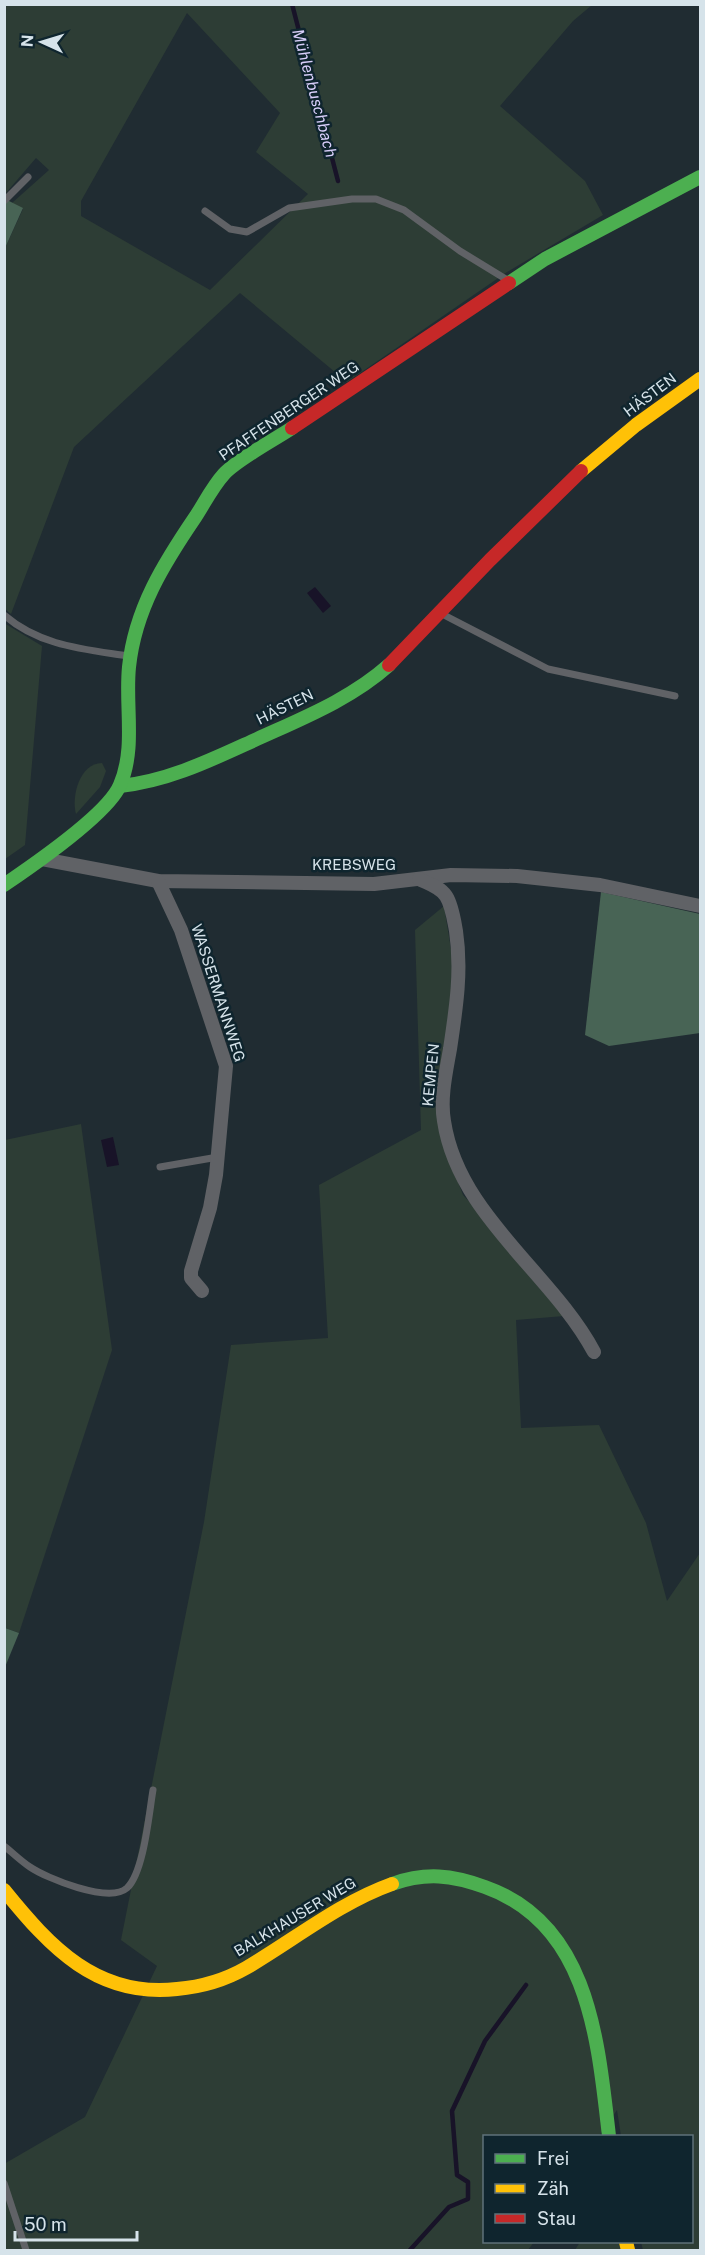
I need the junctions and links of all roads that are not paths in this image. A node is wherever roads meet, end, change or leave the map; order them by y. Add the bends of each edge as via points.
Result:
1 (28, 177) dead end
2 (700, 177) edge
3 (4, 201) edge
4 (206, 211) dead end
5 (511, 283) junction
6 (700, 379) edge
7 (438, 612) junction
8 (4, 615) edge
9 (129, 656) junction
10 (675, 696) dead end
11 (120, 786) junction
12 (42, 860) junction
13 (419, 879) junction
14 (158, 881) junction
15 (4, 885) edge
16 (700, 906) edge
17 (218, 1157) junction
18 (160, 1167) dead end
19 (202, 1291) dead end
20 (594, 1352) dead end
21 (153, 1790) dead end
22 (4, 1846) edge
23 (4, 1890) edge
24 (609, 2135) edge
25 (4, 2183) edge
26 (26, 2250) edge

1 - 3 lane
2 - 5 street, PFAFFENBERGER WEG via 545,259
4 - 5 lane via 230,229 247,232 289,208 352,199 382,201 404,210
5 - 9 street, PFAFFENBERGER WEG via 225,472 155,580
6 - 7 street, HÄSTEN via 656,409 582,472
7 - 10 lane via 548,669
7 - 11 street, HÄSTEN via 392,663 369,682 308,716 188,770 143,785
8 - 9 lane via 51,643
9 - 11 street, PFAFFENBERGER WEG via 129,750
11 - 12 street, PFAFFENBERGER WEG via 93,817
12 - 14 street, KREBSWEG
12 - 15 street, PFAFFENBERGER WEG
13 - 14 street, KREBSWEG via 374,884
13 - 16 street, KREBSWEG via 470,875 556,879
13 - 20 street, KEMPEN via 445,895 457,940 458,987 443,1119 452,1156 486,1212 568,1311
14 - 17 street, WASSERMANNWEG via 181,930 226,1066
17 - 18 lane
17 - 19 street, WASSERMANNWEG via 210,1209 191,1271 191,1278
21 - 22 lane via 138,1866 122,1891 91,1890 51,1879
23 - 24 street, BALKHAUSER WEG via 63,1956 125,1988 153,1992 185,1990 233,1974 344,1904 406,1878 450,1876 497,1889 542,1921 578,1973 597,2042
25 - 26 lane

